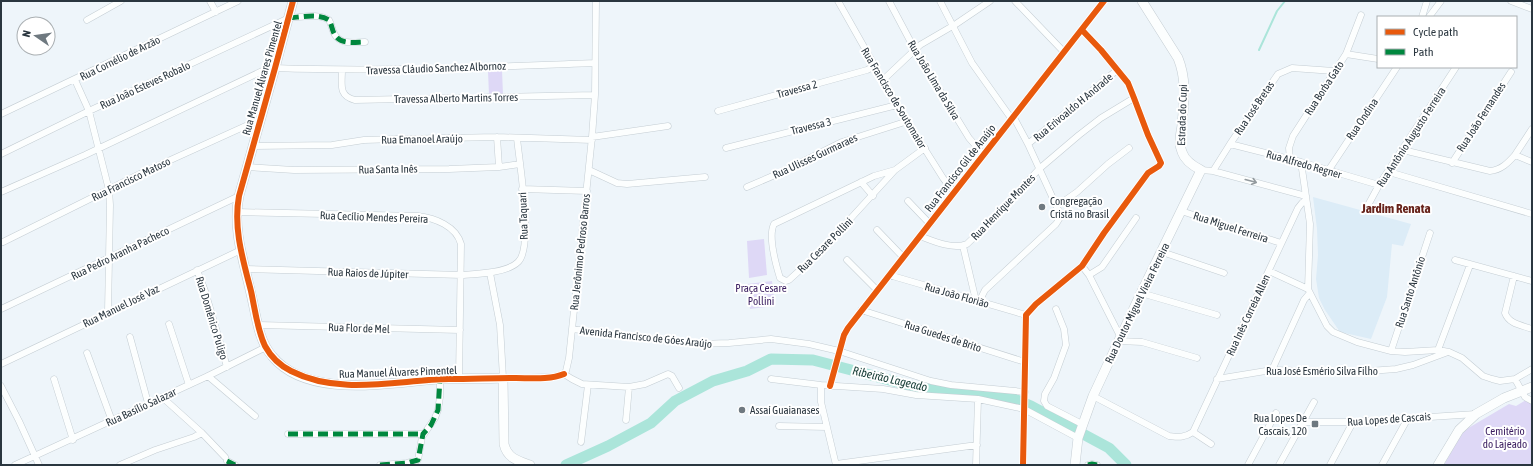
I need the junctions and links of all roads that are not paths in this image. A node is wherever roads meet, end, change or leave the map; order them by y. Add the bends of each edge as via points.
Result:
1 (121, 1) edge
2 (210, 1) edge
3 (238, 1) edge
4 (293, 1) edge
5 (596, 1) edge
6 (838, 1) edge
7 (889, 1) edge
8 (940, 1) edge
9 (990, 1) edge
10 (1015, 1) edge
11 (1104, 1) edge
12 (1142, 1) edge
13 (1426, 1) edge
14 (1441, 1) edge
15 (1511, 1) edge
16 (1532, 9) edge
17 (216, 12) junction
18 (1361, 16) dead end
19 (1422, 16) edge
20 (1430, 16) edge
21 (289, 18) junction
22 (87, 20) dead end
23 (953, 25) junction
24 (1082, 30) junction
25 (365, 42) dead end
26 (915, 50) junction
27 (1063, 52) junction
28 (1346, 54) junction
29 (1377, 59) edge
30 (596, 63) junction
31 (276, 66) junction
32 (875, 66) junction
33 (1396, 68) edge
34 (1455, 68) edge
35 (342, 70) junction
36 (1117, 70) junction
37 (1334, 71) junction
38 (1511, 72) dead end
39 (74, 80) junction
40 (883, 80) junction
41 (595, 95) junction
42 (1134, 98) junction
43 (897, 106) junction
44 (718, 110) dead end
45 (89, 111) junction
46 (1, 114) edge
47 (1012, 117) junction
48 (261, 119) junction
49 (908, 121) junction
50 (668, 126) dead end
51 (1532, 129) edge
52 (496, 137) junction
53 (517, 138) junction
54 (592, 139) junction
55 (1028, 144) junction
56 (1230, 144) junction
57 (253, 146) junction
58 (99, 148) junction
59 (726, 148) dead end
60 (925, 148) junction
61 (1129, 148) dead end
62 (1403, 150) junction
63 (1, 154) edge
64 (984, 155) junction
65 (1515, 155) junction
66 (1290, 160) junction
67 (1301, 162) junction
68 (1532, 162) edge
69 (1452, 163) junction
70 (520, 164) junction
71 (247, 167) junction
72 (499, 167) junction
73 (1039, 169) junction
74 (589, 170) junction
75 (895, 170) junction
76 (1201, 170) junction
77 (1213, 171) junction
78 (1328, 171) junction
79 (1389, 172) junction
80 (705, 177) dead end
81 (861, 182) junction
82 (1379, 185) junction
83 (746, 187) dead end
84 (522, 189) junction
85 (109, 190) junction
86 (586, 191) junction
87 (1, 192) edge
88 (954, 192) junction
89 (239, 196) junction
90 (873, 196) junction
91 (1306, 198) junction
92 (908, 201) dead end
93 (1057, 206) junction
94 (1367, 207) dead end
95 (1182, 211) junction
96 (237, 212) junction
97 (1532, 214) edge
98 (1136, 218) dead end
99 (930, 224) junction
100 (877, 230) dead end
101 (1430, 233) dead end
102 (920, 236) junction
103 (3, 242) dead end
104 (1281, 243) junction
105 (963, 246) junction
106 (241, 250) junction
107 (1162, 252) junction
108 (903, 257) junction
109 (109, 258) junction
110 (847, 260) dead end
111 (1455, 260) dead end
112 (1084, 264) junction
113 (1470, 265) junction
114 (245, 269) junction
115 (197, 270) junction
116 (1269, 271) junction
117 (490, 273) junction
118 (1224, 273) dead end
119 (462, 275) junction
120 (889, 275) junction
121 (1090, 275) junction
122 (1514, 276) junction
123 (1532, 281) edge
124 (877, 290) junction
125 (1309, 292) junction
126 (1141, 294) junction
127 (978, 301) junction
128 (1056, 309) dead end
129 (1, 310) edge
130 (861, 310) junction
131 (108, 312) junction
132 (1026, 315) junction
133 (1217, 315) dead end
134 (169, 324) dead end
135 (259, 325) junction
136 (1532, 328) edge
137 (572, 329) junction
138 (460, 330) junction
139 (130, 337) dead end
140 (1119, 338) junction
141 (266, 347) junction
142 (1438, 350) junction
143 (839, 351) junction
144 (1391, 351) junction
145 (1449, 352) junction
146 (87, 353) dead end
147 (1197, 358) dead end
148 (1025, 362) junction
149 (1, 364) edge
150 (226, 367) junction
151 (1532, 369) edge
152 (1272, 370) junction
153 (564, 374) junction
154 (208, 376) junction
155 (503, 378) junction
156 (54, 379) dead end
157 (440, 379) junction
158 (459, 379) junction
159 (771, 379) dead end
160 (1217, 379) junction
161 (1515, 379) junction
162 (1532, 380) edge
163 (189, 385) junction
164 (588, 385) junction
165 (821, 385) junction
166 (1, 386) edge
167 (830, 386) junction
168 (629, 387) junction
169 (1532, 387) edge
170 (679, 388) dead end
171 (1521, 390) junction
172 (1024, 393) junction
173 (1093, 396) junction
174 (162, 397) junction
175 (978, 399) junction
176 (1532, 401) edge
177 (1314, 402) dead end
178 (148, 403) junction
179 (1024, 407) junction
180 (1276, 413) dead end
181 (1476, 414) junction
182 (255, 416) dead end
183 (1408, 418) junction
184 (626, 420) dead end
185 (112, 421) junction
186 (1303, 422) junction
187 (1353, 422) junction
188 (1082, 424) junction
189 (779, 426) dead end
190 (827, 426) junction
191 (1193, 432) junction
192 (202, 433) junction
193 (288, 434) dead end
194 (423, 434) junction
195 (1078, 438) junction
196 (73, 440) junction
197 (580, 442) dead end
198 (1210, 444) dead end
199 (977, 445) junction
200 (36, 456) junction
201 (229, 462) edge
202 (836, 464) edge
203 (15, 465) edge
204 (39, 465) edge
205 (120, 465) edge
206 (380, 465) edge
207 (530, 465) edge
208 (976, 465) edge
209 (1023, 465) edge
210 (1075, 465) edge
211 (1088, 465) edge
212 (1097, 465) edge
213 (1248, 465) edge
214 (1279, 465) edge
215 (1330, 465) edge
216 (1382, 465) edge
217 (1438, 465) edge

1 - 22 street
2 - 17 street
3 - 17 street, Rua Cornélio de Arzão
4 - 21 street, Rua Manuel Álvares Pimentel
5 - 30 street, Rua Jerônimo Pedroso Barros
6 - 32 street, Rua Francisco de Soutomaior
7 - 26 street, Rua João Lima da Silva
8 - 23 street
9 - 23 street
10 - 27 street
11 - 24 street, Rua Francisco Gil de Araújo
12 - 76 street, Estrada do Cupi via 1181,66 1185,89 1180,148 1185,159
13 - 19 street
14 - 20 street
15 - 16 street
17 - 39 street, Rua Cornélio de Arzão
18 - 28 street, Rua Borba Gato
21 - 25 street via 324,17 329,20 339,40
21 - 31 street, Rua Manuel Álvares Pimentel
21 - 45 street, Rua João Esteves Robalo
23 - 26 street
23 - 47 street via 972,64
24 - 27 street, Rua Francisco Gil de Araújo
24 - 36 street
26 - 40 street
26 - 64 street, Rua João Lima da Silva via 969,138
27 - 47 street, Rua Francisco Gil de Araújo
28 - 29 street
28 - 37 street, Rua Borba Gato
30 - 35 street, Travessa Cláudio Sanchez Albornoz
30 - 41 street, Rua Jerônimo Pedroso Barros
31 - 35 street, Travessa Cláudio Sanchez Albornoz
31 - 48 street, Rua Manuel Álvares Pimentel
31 - 58 street
32 - 40 street, Rua Francisco de Soutomaior
32 - 44 street, Travessa 2
33 - 78 street, Rua Ondina
34 - 62 street, Rua Antônio Augusto Ferreira
35 - 41 street, Travessa Alberto Martins Torres via 344,94 355,100
36 - 42 street via 1128,84
36 - 55 street, Rua Erivoaldo H Andrade
37 - 56 street, Rua José Bretas via 1292,68 1278,74
37 - 66 street, Rua Borba Gato via 1293,136 1289,148
38 - 69 street, Rua João Fernandes
39 - 45 street
39 - 46 street, Rua Cornélio de Arzão
40 - 43 street, Rua Francisco de Soutomaior
41 - 54 street, Rua Jerônimo Pedroso Barros
42 - 73 street, Rua Henrique Montes via 1101,118
42 - 112 street via 1161,164 1148,173
43 - 49 street, Rua Francisco de Soutomaior
43 - 59 street, Travessa 3
45 - 58 street
45 - 63 street, Rua João Esteves Robalo
47 - 55 street
47 - 64 street, Rua Francisco Gil de Araújo
48 - 57 street, Rua Manuel Álvares Pimentel
48 - 85 street, Rua Francisco Matoso
49 - 60 street, Rua Francisco de Soutomaior
49 - 83 street, Rua Ulisses Gurmaraes via 842,142
50 - 54 street, Rua Emanoel Araújo
51 - 65 street
52 - 53 street, Rua Emanoel Araújo
52 - 57 street, Rua Emanoel Araújo
52 - 72 street
53 - 54 street, Rua Emanoel Araújo
53 - 70 street, Rua Taquari
54 - 74 street, Rua Jerônimo Pedroso Barros
55 - 73 street
56 - 66 street, Rua Alfredo Regner
56 - 77 street, Rua José Bretas
57 - 71 street, Rua Manuel Álvares Pimentel
58 - 85 street
58 - 87 street
60 - 75 street, Rua Cesare Pollini
60 - 88 street, Rua Francisco de Soutomaior
61 - 93 street
62 - 69 street
62 - 79 street, Rua Antônio Augusto Ferreira
64 - 88 street, Rua Francisco Gil de Araújo
65 - 68 street
65 - 69 street via 1506,165 1494,171
66 - 67 street, Rua Alfredo Regner
67 - 78 street, Rua Alfredo Regner
67 - 91 street
70 - 72 street, Rua Santa Inês
70 - 84 street, Rua Taquari
71 - 72 street, Rua Santa Inês via 315,170
71 - 89 street, Rua Manuel Álvares Pimentel
73 - 93 street
73 - 105 street, Rua Henrique Montes via 982,231
74 - 80 street via 628,184
74 - 86 street, Rua Jerônimo Pedroso Barros
75 - 81 street, Rua Cesare Pollini
75 - 90 street, Rua Cesare Pollini
76 - 77 street
76 - 95 street, Rua Doutor Miguel Vieira Ferreira
77 -> 91 street
78 - 82 street, Rua Alfredo Regner
79 - 82 street, Rua Antônio Augusto Ferreira
79 - 97 street
81 - 90 street
81 - 90 street, Rua Cesare Pollini via 774,224 771,233 780,278 789,280 820,252
82 - 94 street, Rua Antônio Augusto Ferreira
84 - 86 street
84 - 117 street, Rua Taquari via 525,229 522,256 518,263
85 - 103 street, Rua Francisco Matoso
85 - 109 street
86 - 137 street, Rua Jerônimo Pedroso Barros
88 - 99 street, Rua Francisco Gil de Araújo
89 - 96 street, Rua Manuel Álvares Pimentel
89 - 109 street, Rua Pedro Aranha Pacheco
91 - 104 street, Rua Inês Correia Allen via 1298,208
91 - 125 street via 1310,224
92 - 99 street
93 - 127 street via 1061,216 1056,224 988,286
95 - 104 street, Rua Miguel Ferreira
95 - 107 street, Rua Doutor Miguel Vieira Ferreira
96 - 106 street, Rua Manuel Álvares Pimentel via 236,222
96 - 119 street, Rua Cecílio Mendes Pereira via 427,217 441,222 460,238
98 - 121 street via 1102,267
99 - 102 street, Rua Francisco Gil de Araújo
100 - 108 street
101 - 144 street, Rua Santo Antônio
102 - 105 street, Rua Henrique Montes via 953,246
102 - 108 street, Rua Francisco Gil de Araújo
104 - 116 street, Rua Inês Correia Allen
105 - 127 street
106 - 114 street, Rua Manuel Álvares Pimentel
106 - 115 street, Rua Manuel José Vaz
107 - 118 street
107 - 126 street, Rua Doutor Miguel Vieira Ferreira
108 - 120 street, Rua Francisco Gil de Araújo
109 - 129 street, Rua Pedro Aranha Pacheco
109 - 131 street
110 - 124 street
111 - 113 street
112 - 121 street
112 - 132 street
113 - 122 street
113 - 142 street
114 - 119 street, Rua Raios de Júpiter
114 - 135 street, Rua Manuel Álvares Pimentel
115 - 131 street, Rua Manuel José Vaz
115 - 150 street, Rua Domênico Puligo
116 - 125 street
116 - 160 street, Rua Inês Correia Allen
117 - 119 street, Rua Raios de Júpiter
117 - 155 street via 500,325
119 - 138 street, Rua Cecílio Mendes Pereira
120 - 124 street, Rua Francisco Gil de Araújo
120 - 127 street, Rua João Florião
121 - 140 street
122 - 123 street
122 - 136 street via 1505,313 1507,319
124 - 130 street, Rua Francisco Gil de Araújo
125 - 144 street via 1327,326 1333,332 1357,342
125 - 152 street
126 - 133 street
126 - 140 street, Rua Doutor Miguel Vieira Ferreira
127 - 132 street, Rua João Florião
128 - 188 street via 1064,329 1066,345 1044,401 1047,406
130 - 143 street, Rua Francisco Gil de Araújo via 848,328
130 - 148 street, Rua Guedes de Brito
131 - 149 street, Rua Manuel José Vaz
132 - 148 street
134 - 163 street
135 - 138 street, Rua Flor de Mel
135 - 141 street, Rua Manuel Álvares Pimentel
137 - 143 street, Avenida Francisco de Góes Araújo via 698,344 771,339
137 - 153 street, Rua Jerônimo Pedroso Barros via 569,358
138 - 158 street, Rua Cecílio Mendes Pereira
139 - 178 street
140 - 147 street
140 - 173 street, Rua Doutor Miguel Vieira Ferreira
141 - 150 street, Rua Basílio Salazar
141 - 157 street, Rua Manuel Álvares Pimentel via 279,364 320,382 369,384
142 - 144 street
142 - 145 street
143 - 167 street, Rua Francisco Gil de Araújo
143 - 172 street, Avenida Francisco de Góes Araújo via 938,382
145 - 152 street, Rua José Esmério Silva Filho via 1390,370
145 - 161 street via 1462,358 1483,376 1492,380
146 - 185 street
148 - 172 street
150 - 154 street, Rua Basílio Salazar
151 - 161 street
152 - 160 street, Rua José Esmério Silva Filho
153 - 155 street, Rua Manuel Álvares Pimentel via 552,377
153 - 164 street
154 - 163 street, Rua Basílio Salazar
154 - 182 street
155 - 158 street, Rua Manuel Álvares Pimentel
155 - 207 street via 506,451 513,458
156 - 196 street
157 - 158 street, Rua Manuel Álvares Pimentel
157 - 194 street via 436,418
159 - 165 street
160 - 191 street, Rua Inês Correia Allen
161 - 171 street
162 - 171 street
163 - 174 street, Rua Basílio Salazar
164 - 168 street
164 - 197 street
165 - 167 street
165 - 190 street via 821,402
166 - 200 street
167 - 175 street
168 - 170 street via 645,384 668,374
168 - 184 street
169 - 171 street
171 - 176 street via 1525,397
171 - 181 street
172 - 179 street
173 - 188 street, Rua Doutor Miguel Vieira Ferreira
173 - 191 street via 1169,436 1180,437
174 - 178 street, Rua Basílio Salazar
174 - 192 street
175 - 179 street
175 - 199 street
177 - 186 street
178 - 185 street, Rua Basílio Salazar
179 - 195 street
179 - 209 street
180 - 213 street
181 - 183 street, Rua Lopes de Cascais
181 - 217 street via 1459,430
183 - 187 street, Rua Lopes de Cascais
183 - 216 street
185 - 196 street, Rua Basílio Salazar
186 - 187 street, Rua Lopes de Cascais
186 - 214 street
187 - 215 street
188 - 195 street, Rua Doutor Miguel Vieira Ferreira
189 - 190 street
190 - 202 street
191 - 198 street
192 - 201 street
192 - 205 street
193 - 194 street
194 - 206 street via 418,460
195 - 210 street, Rua Doutor Miguel Vieira Ferreira
196 - 200 street, Rua Basílio Salazar
199 - 202 street
199 - 208 street
200 - 203 street, Rua Basílio Salazar
200 - 204 street
211 - 212 street

